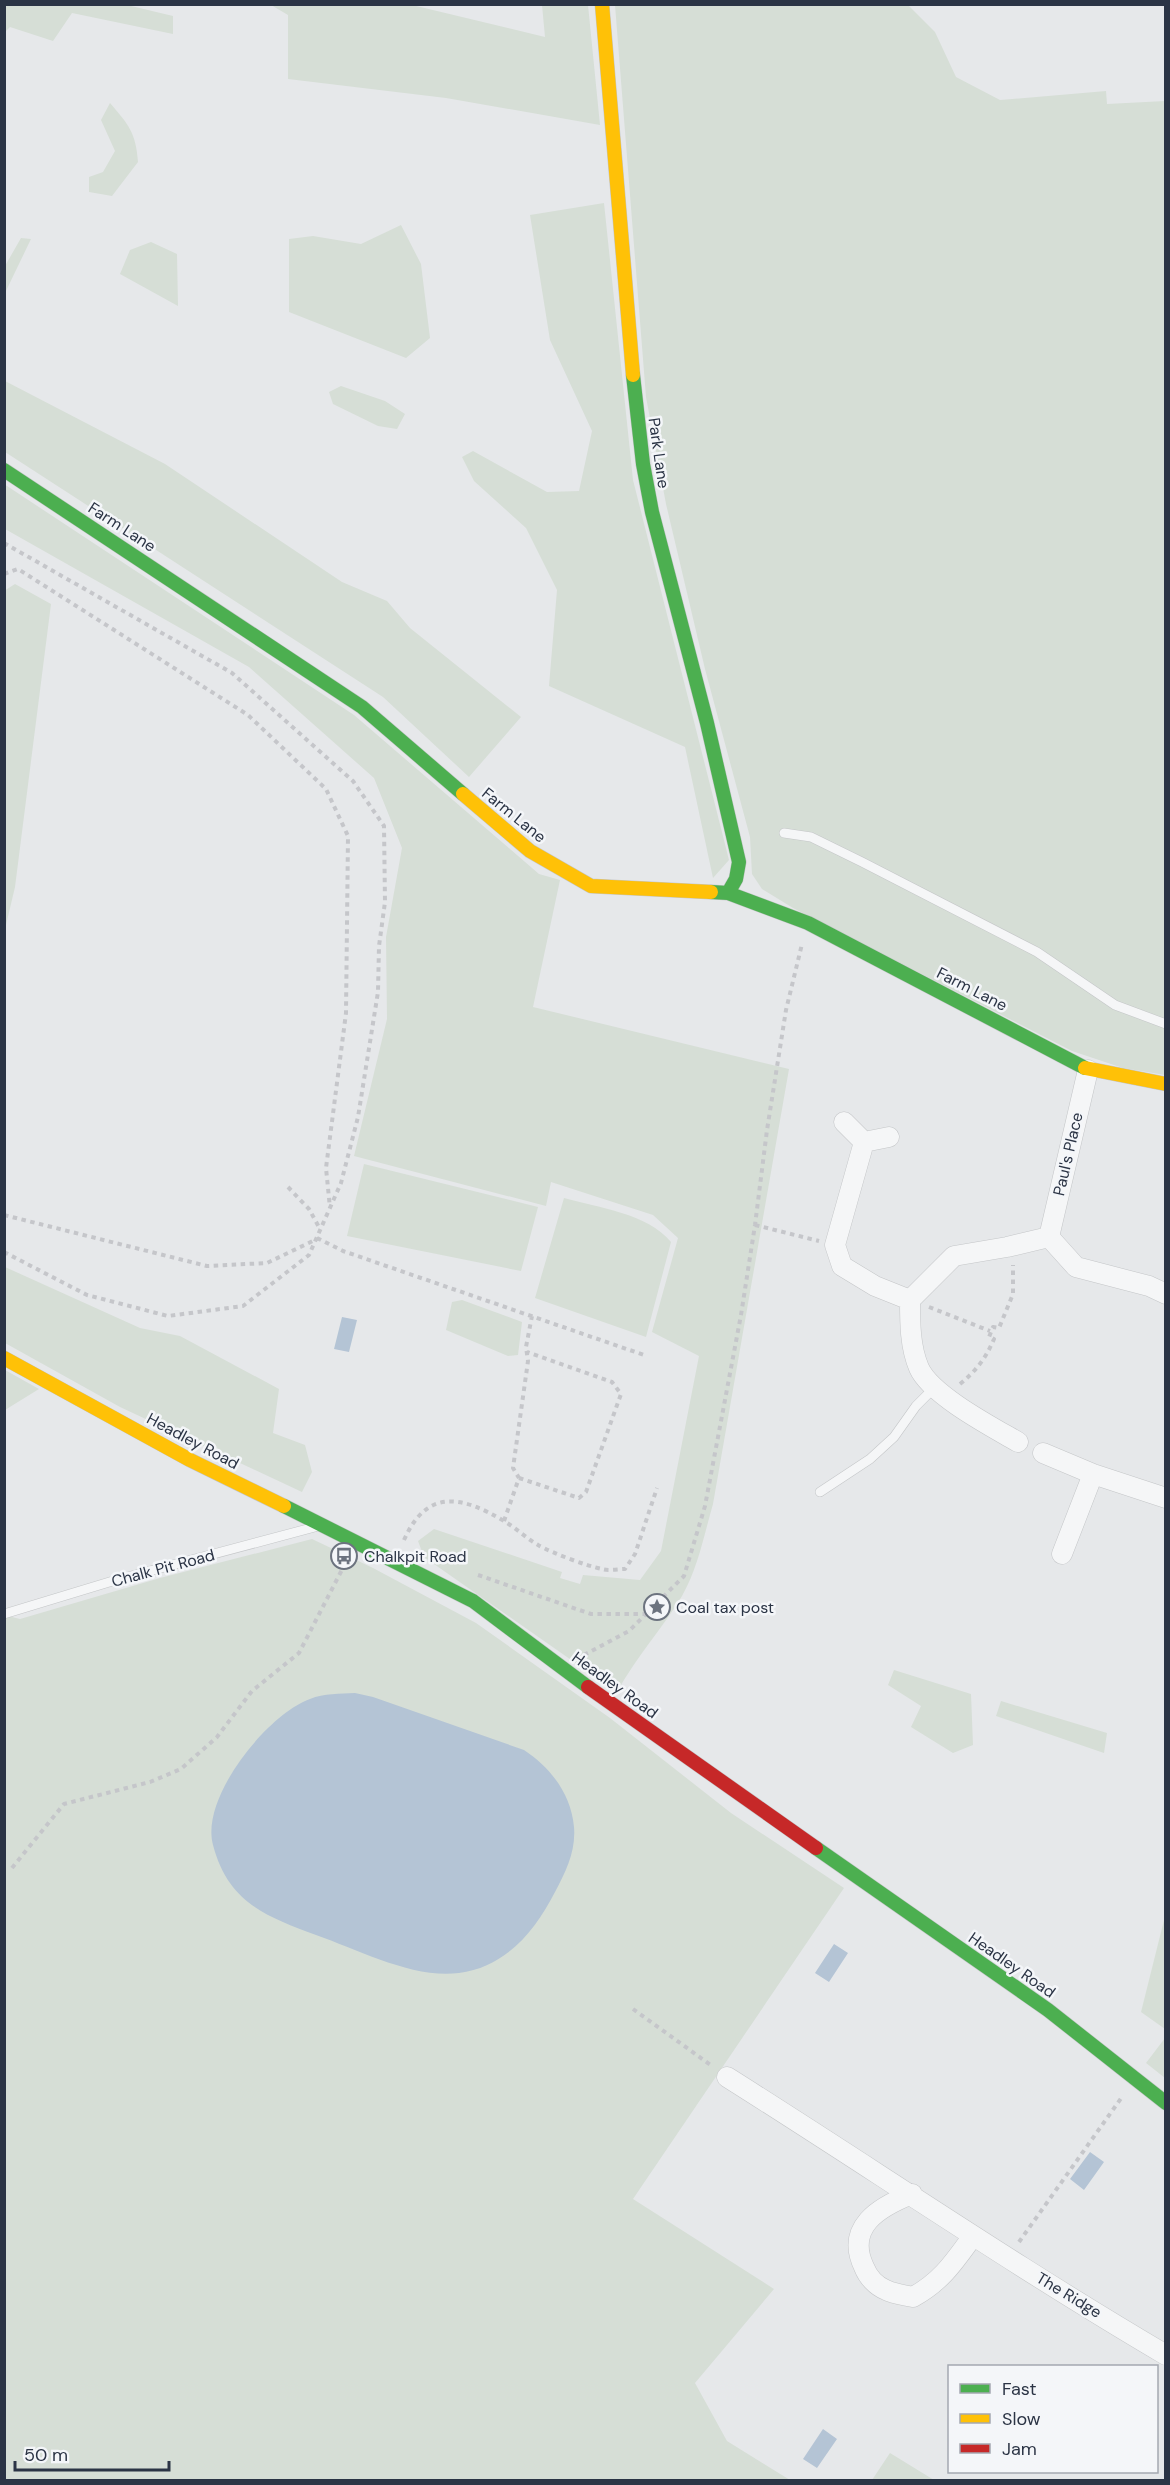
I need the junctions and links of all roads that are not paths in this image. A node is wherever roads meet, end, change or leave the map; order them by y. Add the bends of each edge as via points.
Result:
1 (602, 4) edge
2 (4, 470) edge
3 (784, 833) dead end
4 (728, 893) junction
5 (1166, 1024) edge
6 (1088, 1070) junction
7 (1166, 1084) edge
8 (843, 1122) dead end
9 (889, 1137) dead end
10 (864, 1142) junction
11 (1048, 1237) junction
12 (1166, 1294) edge
13 (910, 1300) junction
14 (4, 1358) edge
15 (940, 1392) junction
16 (1018, 1442) dead end
17 (1043, 1454) dead end
18 (1093, 1474) junction
19 (820, 1492) dead end
20 (1166, 1498) edge
21 (323, 1525) junction
22 (1062, 1554) dead end
23 (4, 1614) edge
24 (727, 2077) road end
25 (1166, 2103) edge
26 (912, 2194) junction
27 (974, 2236) junction
28 (1166, 2355) edge

1 - 4 street, Park Lane via 643,464 739,861 736,879
2 - 4 street, Farm Lane via 362,706 530,851 591,886
3 - 5 lane via 811,837 862,862 1037,952 1115,1005
4 - 6 street, Farm Lane via 808,923
6 - 7 street, Farm Lane
6 - 11 street, Paul's Place
8 - 10 street
9 - 10 street
10 - 13 street via 835,1245 842,1266 875,1286
11 - 12 street via 1076,1267
11 - 13 street via 954,1256
13 - 15 street via 909,1330 919,1369
14 - 21 street, Headley Road via 190,1460
15 - 16 street
15 - 19 lane via 916,1406 894,1437 870,1459
17 - 18 street
18 - 20 street
18 - 22 street
21 - 23 lane, Chalk Pit Road
21 - 25 street, Headley Road via 473,1601 601,1697 1048,2010
24 - 26 street, The Ridge
26 - 27 street, The Ridge
26 - 27 street via 891,2202 870,2217 860,2235 858,2256 869,2278 884,2290 913,2297 932,2286
27 - 28 street, The Ridge

